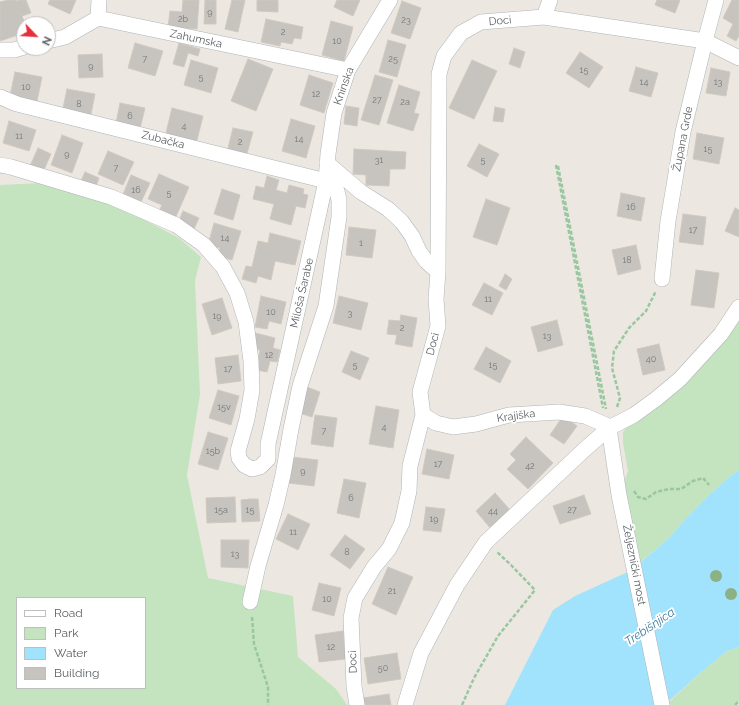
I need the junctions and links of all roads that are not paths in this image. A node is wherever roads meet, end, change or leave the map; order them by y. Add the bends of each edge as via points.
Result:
1 (99, 0) edge
2 (390, 0) edge
3 (550, 0) edge
4 (716, 0) edge
5 (544, 17) junction
6 (98, 18) junction
7 (56, 39) edge
8 (705, 41) junction
9 (0, 50) edge
10 (16, 50) edge
11 (739, 58) edge
12 (348, 70) junction
13 (0, 97) edge
14 (327, 163) junction
15 (0, 165) edge
16 (326, 181) junction
17 (438, 272) junction
18 (662, 280) road end
19 (739, 307) edge
20 (423, 415) junction
21 (608, 426) junction
22 (250, 602) road end
23 (357, 705) edge
24 (405, 705) edge
25 (662, 705) edge

1 - 6 street
2 - 12 street, Kninska
3 - 5 street
4 - 8 street, Župana Grde
5 - 8 street, Doci
5 - 17 street, Doci via 481,22 461,33 444,56 439,74
6 - 7 street via 65,37
6 - 12 street, Zahumska
8 - 11 street, Doci
8 - 18 street, Župana Grde via 683,132 668,221
9 - 10 street
12 - 14 street, Kninska via 334,113
13 - 16 street, Zubačka via 17,104
14 - 16 street, Kninska
14 - 17 street via 402,222 426,261
15 - 16 street, Miloša Šarabe via 111,197 176,225 204,245 223,267 237,294 246,322 252,390 248,419 238,451 244,465 252,468 260,468 268,459 268,444
16 - 22 street via 337,191 339,200 339,218 326,306 300,386 283,475
17 - 20 street, Doci via 438,326 420,392
19 - 21 street via 722,334 680,379 634,415
20 - 21 street, Krajiška via 436,423 453,427 509,415 559,412 585,416
20 - 23 street, Doci via 410,466 409,491 402,523 389,549 374,567 355,598 351,618
21 - 24 street via 486,542 457,585 421,653
21 - 25 street, Željeznički most via 619,495

